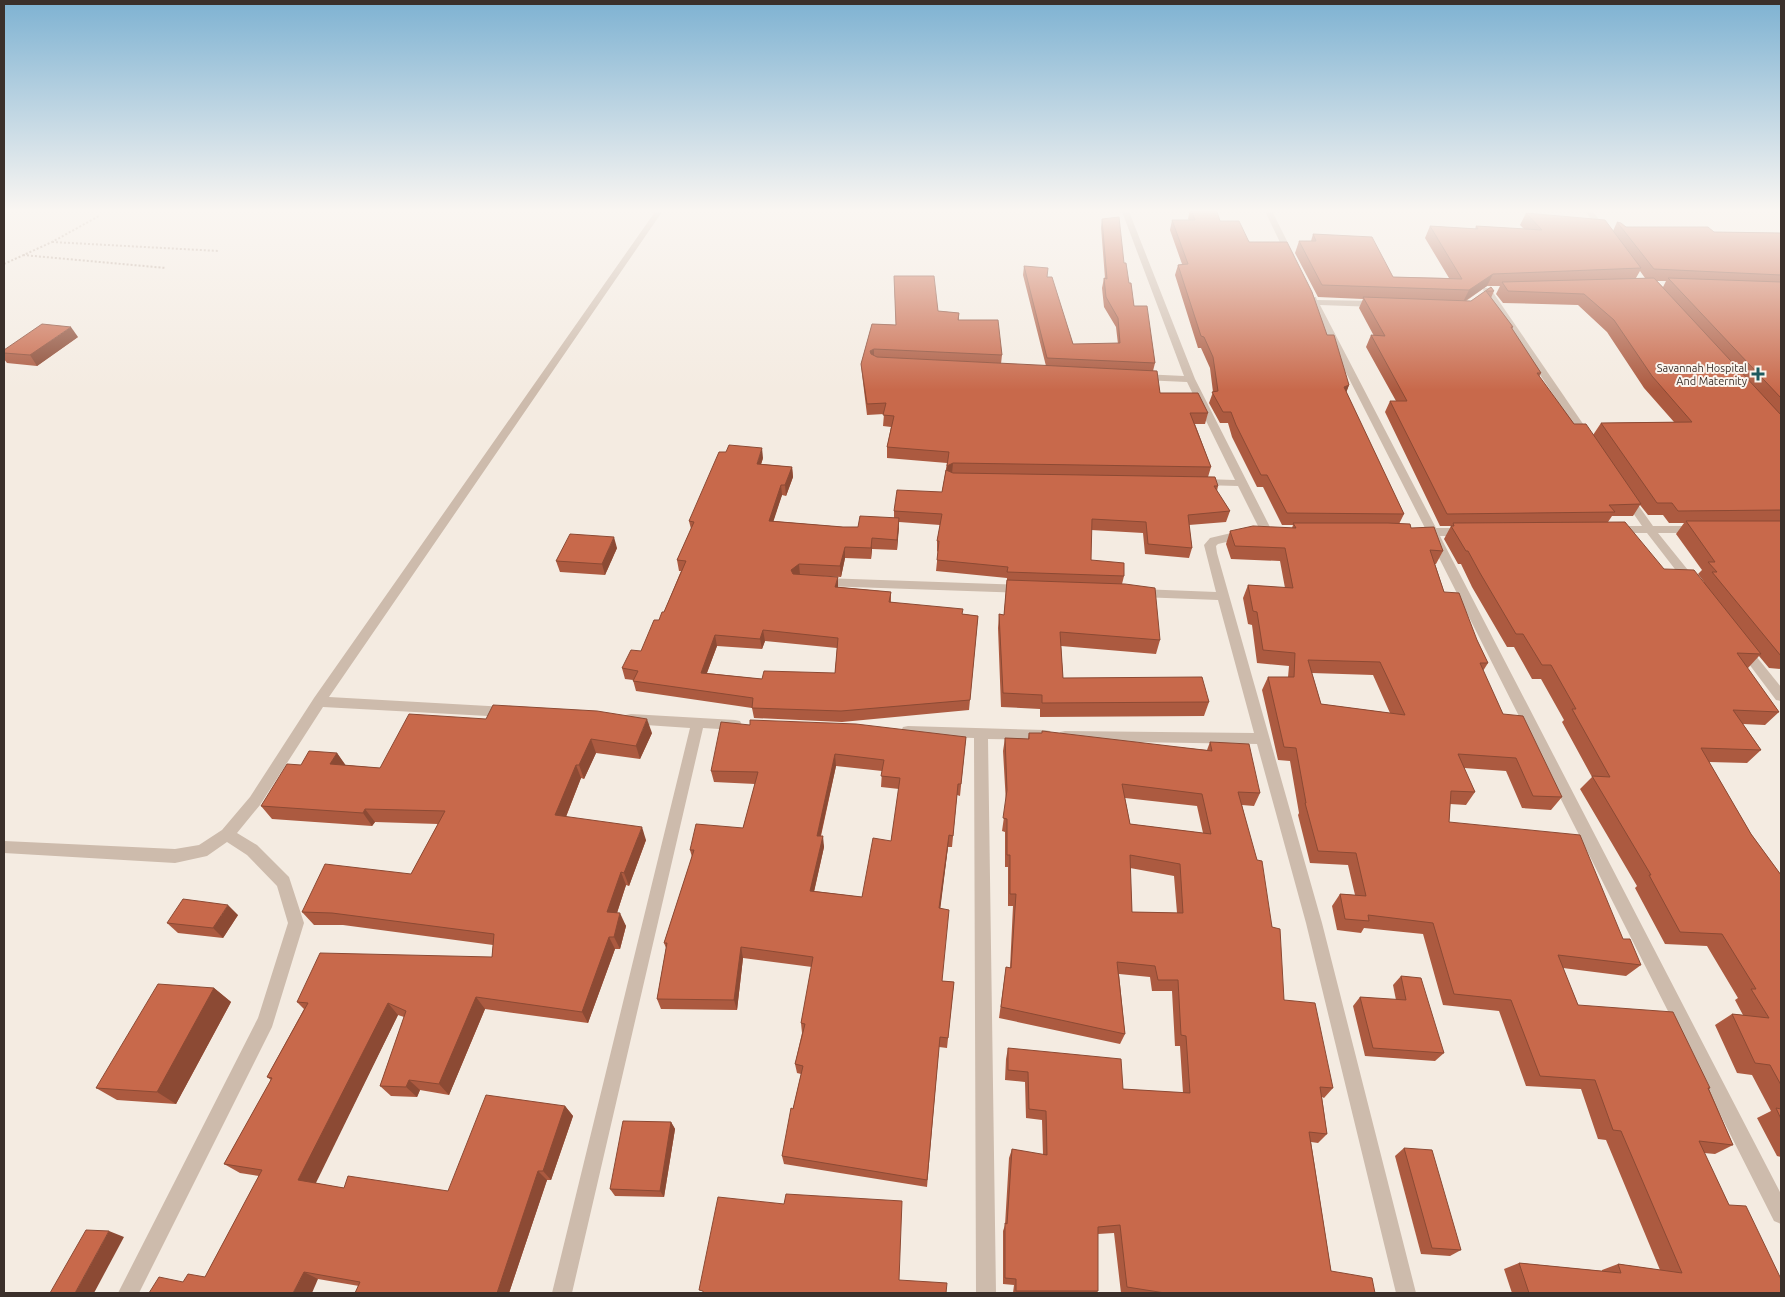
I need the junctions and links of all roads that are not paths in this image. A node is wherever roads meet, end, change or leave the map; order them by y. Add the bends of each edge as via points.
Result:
1 (618, 270) edge
2 (1147, 270) edge
3 (1488, 291) edge
4 (1387, 305) edge
5 (1131, 376) edge
6 (1190, 379) junction
7 (1594, 447) edge
8 (1192, 482) edge
9 (1242, 483) junction
10 (1622, 488) edge
11 (1706, 529) edge
12 (1600, 530) edge
13 (1650, 530) junction
14 (1411, 532) edge
15 (1430, 532) junction
16 (1480, 532) edge
17 (810, 582) edge
18 (1036, 589) edge
19 (1698, 590) edge
20 (1124, 592) edge
21 (1222, 596) junction
22 (1739, 643) edge
23 (1781, 696) edge
24 (319, 702) junction
25 (519, 713) edge
26 (618, 719) edge
27 (698, 723) junction
28 (747, 725) edge
29 (893, 731) edge
30 (981, 734) junction
31 (1263, 739) junction
32 (227, 834) junction
33 (4, 847) edge
34 (1781, 1214) edge
35 (128, 1293) edge
36 (562, 1293) edge
37 (986, 1293) edge
38 (1406, 1293) edge

1 - 24 street
2 - 6 street
3 - 7 street
4 - 15 street via 1312,297
5 - 6 street
6 - 9 street
8 - 9 street
9 - 21 street via 1270,531 1222,538 1210,545
10 - 13 street
11 - 13 street
12 - 13 street
13 - 19 street
14 - 15 street
15 - 16 street
15 - 34 street
17 - 18 street
20 - 21 street
21 - 31 street
22 - 23 street
24 - 25 street
24 - 32 street via 255,801
26 - 27 street
27 - 28 street
27 - 36 street
29 - 30 street
30 - 31 street
30 - 37 street
31 - 38 street via 1314,924
32 - 33 street via 202,851 175,856
32 - 35 street via 252,850 284,882 296,923 266,1021

